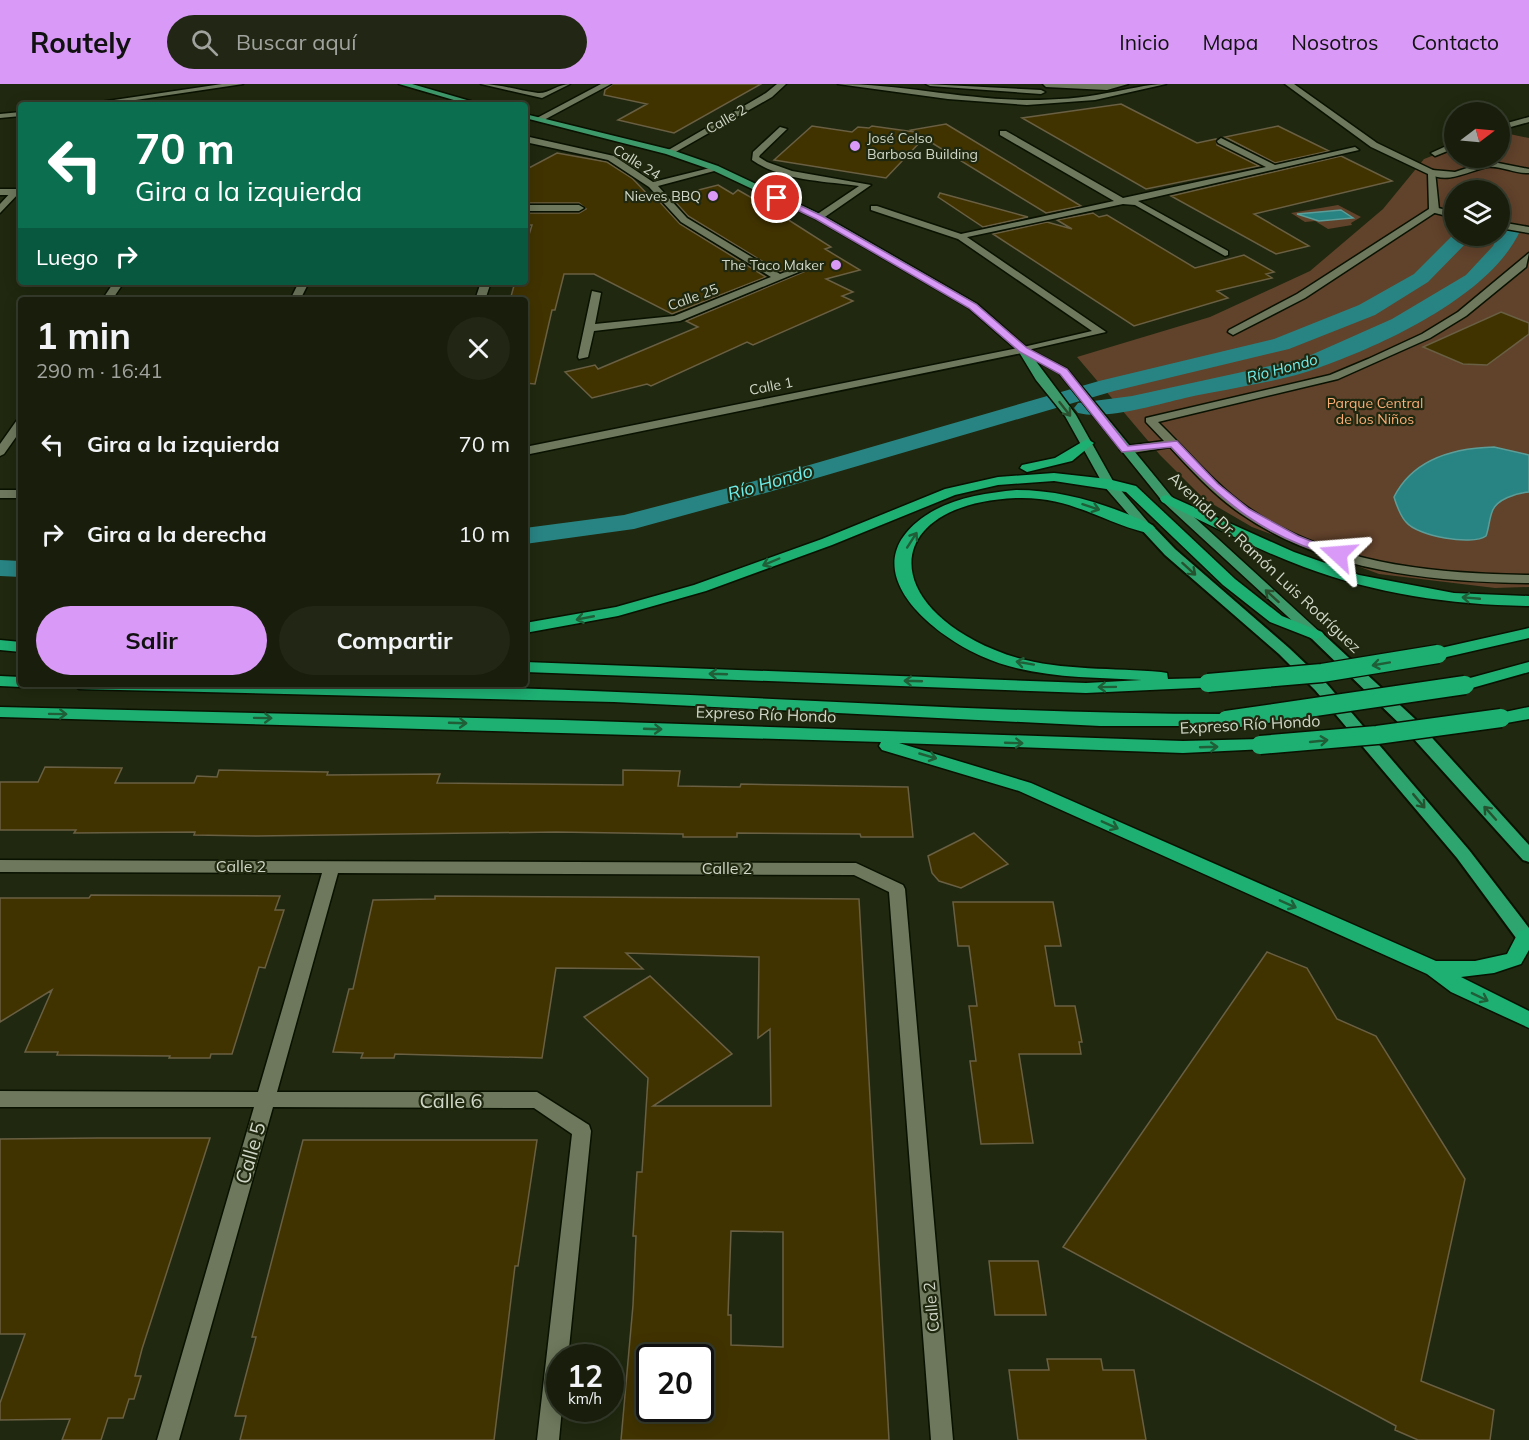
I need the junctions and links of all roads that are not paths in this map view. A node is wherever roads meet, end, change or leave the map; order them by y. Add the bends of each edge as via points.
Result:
1 (239, 84) edge
2 (403, 84) edge
3 (485, 84) edge
4 (566, 84) edge
5 (607, 84) edge
6 (782, 84) edge
7 (842, 84) edge
8 (930, 84) edge
9 (1124, 84) edge
10 (1162, 84) edge
11 (1289, 84) edge
12 (1045, 91) edge
13 (106, 102) edge
14 (469, 102) edge
15 (18, 114) edge
16 (0, 116) edge
17 (528, 117) edge
18 (1529, 118) edge
19 (539, 119) junction
20 (1510, 125) edge
21 (783, 129) dead end
22 (1003, 133) dead end
23 (528, 140) edge
24 (1221, 141) dead end
25 (1444, 149) edge
26 (1355, 150) dead end
27 (669, 152) junction
28 (1435, 153) dead end
29 (715, 168) junction
30 (1274, 168) junction
31 (1527, 171) dead end
32 (1432, 173) junction
33 (652, 184) junction
34 (0, 192) edge
35 (18, 192) edge
36 (1121, 201) junction
37 (528, 207) edge
38 (579, 208) dead end
39 (874, 208) dead end
40 (0, 210) edge
41 (1434, 210) junction
42 (1444, 212) edge
43 (819, 217) junction
44 (1510, 227) edge
45 (1529, 230) edge
46 (961, 237) junction
47 (1225, 253) dead end
48 (1529, 256) edge
49 (801, 269) dead end
50 (779, 278) junction
51 (596, 293) dead end
52 (589, 328) junction
53 (1233, 332) dead end
54 (1023, 350) junction
55 (583, 357) dead end
56 (18, 426) edge
57 (1087, 443) junction
58 (1173, 443) junction
59 (1123, 446) junction
60 (528, 450) edge
61 (0, 452) edge
62 (1108, 483) junction
63 (0, 494) edge
64 (18, 494) edge
65 (1167, 499) junction
66 (1147, 528) junction
67 (802, 549) junction
68 (1529, 579) edge
69 (1529, 601) edge
70 (528, 627) edge
71 (1529, 633) edge
72 (1316, 635) junction
73 (0, 645) edge
74 (18, 646) edge
75 (528, 667) edge
76 (1529, 668) edge
77 (0, 681) edge
78 (18, 682) edge
79 (1208, 683) junction
80 (200, 687) edge
81 (0, 712) edge
82 (1529, 713) edge
83 (851, 737) junction
84 (1529, 856) edge
85 (0, 866) edge
86 (332, 867) junction
87 (1528, 937) edge
88 (1434, 969) junction
89 (1529, 1020) edge
90 (0, 1099) edge
91 (266, 1099) junction
92 (168, 1440) edge
93 (548, 1440) edge
94 (942, 1440) edge

1 - 13 street
2 - 14 main road
3 - 4 street via 542,96
5 - 19 street
6 - 27 street, Calle 2
7 - 12 street via 994,100
8 - 12 street
9 - 12 street
10 - 12 street via 1110,96
11 - 32 street via 1374,145
15 - 16 street
17 - 19 main road, Avenida Dr. Ramón Luis Rodríguez
18 - 20 street
19 - 27 main road, Avenida Dr. Ramón Luis Rodríguez
21 - 43 street via 756,153 760,163 867,185
22 - 36 street
23 - 33 street, Calle 24 via 611,158
24 - 30 street
25 - 28 street
26 - 30 street
27 - 29 main road, Avenida Dr. Ramón Luis Rodríguez
29 - 33 street
29 - 43 main road, Avenida Dr. Ramón Luis Rodríguez
30 - 36 street
31 - 32 street via 1488,164 1456,175
32 - 41 street
33 - 50 street, Calle 24 via 684,220
34 - 35 street
35 - 40 street
36 - 46 street
36 - 47 street via 1137,203
37 - 38 street
39 - 46 street
41 - 42 street
41 - 53 street via 1301,296
43 - 54 main road, Avenida Dr. Ramón Luis Rodríguez via 973,306
44 - 45 street
46 - 54 street, Calle 1 via 1101,332
48 - 58 street via 1462,314 1372,361 1334,377 1150,420
49 - 50 street, Calle 25
50 - 52 street, Calle 25 via 676,319
51 - 52 street
52 - 55 street
54 -> 57 main road, Avenida Dr. Ramón Luis Rodríguez
54 - 59 main road, Avenida Dr. Ramón Luis Rodríguez via 1063,372
54 - 60 street, Calle 1
56 - 61 street
57 - 62 main road, Avenida Dr. Ramón Luis Rodríguez
57 - 67 highway via 1061,462 954,482 818,538
58 - 59 street
58 - 68 street via 1215,487 1245,511 1294,538 1360,561 1440,575
59 - 65 main road, Avenida Dr. Ramón Luis Rodríguez
62 - 66 main road, Avenida Dr. Ramón Luis Rodríguez
62 - 67 highway via 1027,477 972,486
62 - 72 highway via 1137,494 1207,563 1276,618
63 - 64 street
69 -> 65 highway via 1441,595 1359,580 1285,554
72 -> 65 main road, Avenida Dr. Ramón Luis Rodríguez
79 -> 66 highway via 1002,659 944,628 906,587 902,570 906,549 916,533 942,512 985,496 1060,497
66 -> 87 highway, Avenida Dr. Ramón Luis Rodríguez via 1314,680 1463,854
67 -> 70 highway via 762,567 660,601
71 -> 79 highway, bridge via 1438,654 1323,673
84 -> 72 highway, Avenida Dr. Ramón Luis Rodríguez via 1434,750
73 - 74 highway
79 -> 75 highway via 1086,688
76 - 80 highway, bridge via 1465,685 1226,720 1100,720 603,697
77 - 78 highway
81 -> 83 highway, Expreso Río Hondo
83 -> 82 highway, Expreso Río Hondo, bridge via 1183,747 1260,745 1367,736
83 -> 88 highway via 961,766 1025,788
85 - 86 street, Calle 2
86 - 91 street, Calle 5
86 - 94 street, Calle 2 via 856,869 897,889
87 - 88 highway via 1514,959 1497,966
88 -> 89 highway via 1458,986
90 - 91 street, Calle 6
91 - 92 street, Calle 5
91 - 93 street, Calle 6 via 537,1100 582,1131

